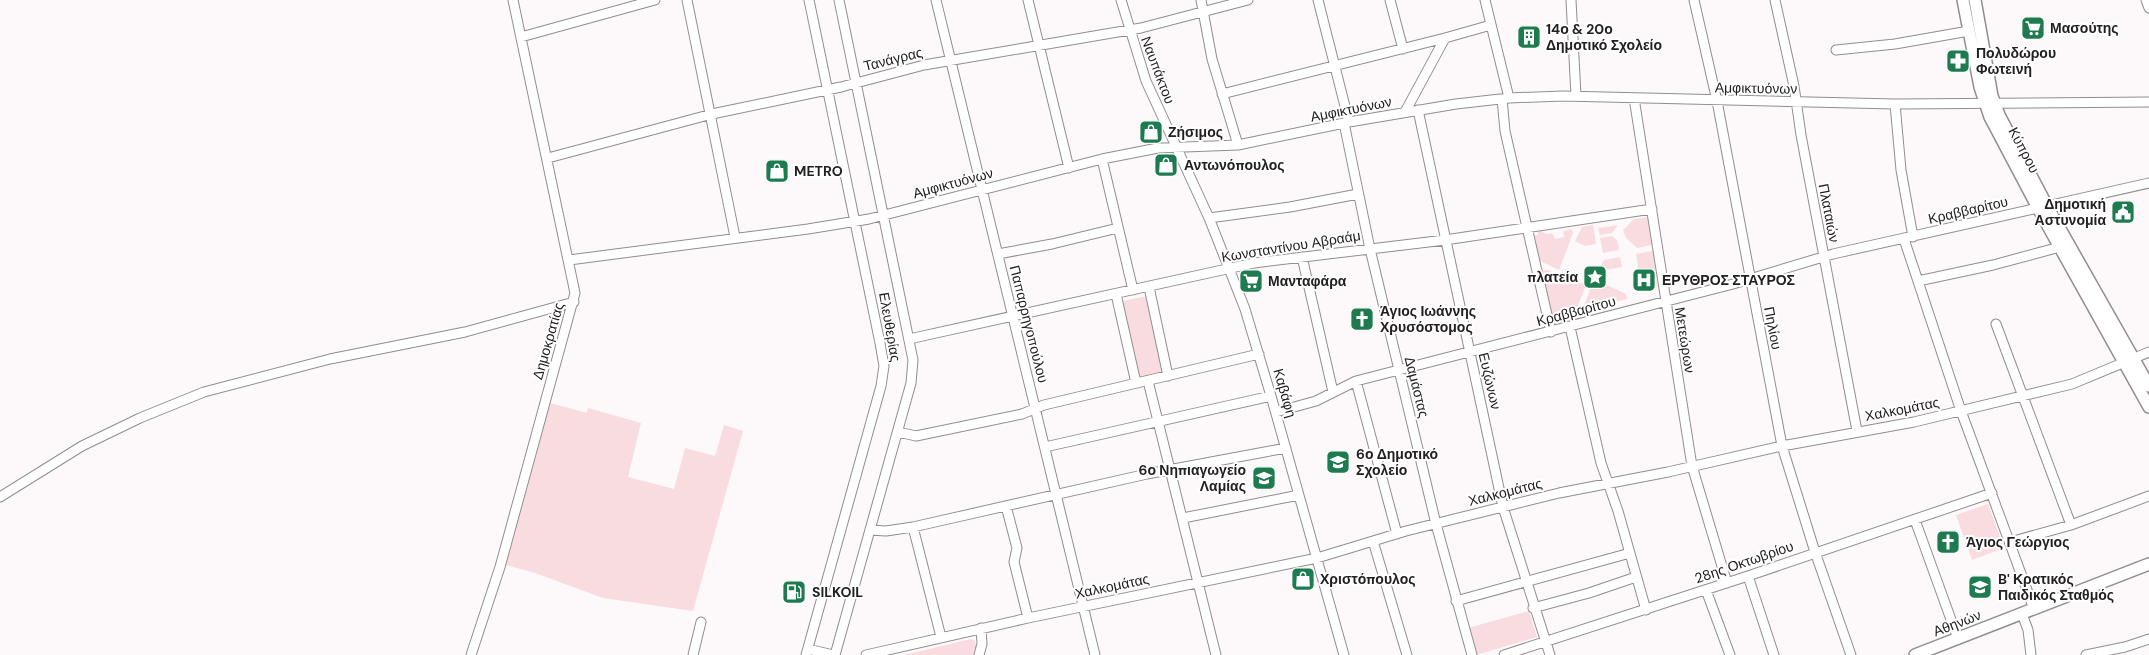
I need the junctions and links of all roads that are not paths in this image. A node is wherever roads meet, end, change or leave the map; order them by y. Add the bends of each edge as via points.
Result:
1 (513, 0) edge
2 (655, 0) edge
3 (688, 0) edge
4 (809, 0) edge
5 (840, 0) edge
6 (936, 0) edge
7 (1028, 0) edge
8 (1120, 0) edge
9 (1201, 0) edge
10 (1248, 0) edge
11 (1318, 0) edge
12 (1390, 0) edge
13 (1485, 0) edge
14 (1571, 0) edge
15 (1694, 0) edge
16 (1775, 0) edge
17 (1964, 0) edge
18 (1975, 0) edge
19 (2146, 0) edge
20 (2149, 8) edge
21 (1203, 12) junction
22 (1491, 25) junction
23 (1128, 29) junction
24 (1969, 31) junction
25 (520, 37) junction
26 (1445, 38) junction
27 (1038, 44) junction
28 (1403, 49) junction
29 (1836, 50) dead end
30 (950, 59) junction
31 (1335, 65) junction
32 (856, 83) junction
33 (828, 90) junction
34 (1222, 94) junction
35 (1576, 96) junction
36 (1634, 98) junction
37 (1506, 99) junction
38 (1717, 101) junction
39 (1797, 102) junction
40 (2149, 102) edge
41 (1896, 104) junction
42 (1990, 104) junction
43 (1418, 110) junction
44 (1405, 112) junction
45 (712, 114) junction
46 (1346, 123) junction
47 (1238, 145) junction
48 (1176, 147) junction
49 (548, 158) junction
50 (1102, 159) junction
51 (1069, 168) junction
52 (2149, 183) edge
53 (982, 190) junction
54 (1358, 194) junction
55 (2042, 207) junction
56 (1652, 209) junction
57 (885, 215) junction
58 (1209, 218) junction
59 (854, 221) junction
60 (1526, 227) junction
61 (1118, 228) junction
62 (735, 237) junction
63 (1908, 238) junction
64 (1445, 240) junction
65 (1370, 248) junction
66 (2060, 248) junction
67 (998, 254) junction
68 (1302, 257) junction
69 (1824, 257) junction
70 (569, 260) junction
71 (1230, 268) junction
72 (1750, 279) junction
73 (1918, 281) junction
74 (1149, 287) junction
75 (1133, 290) junction
76 (1116, 294) junction
77 (1665, 301) junction
78 (574, 302) junction
79 (1013, 316) junction
80 (1996, 324) dead end
81 (1570, 326) junction
82 (1551, 332) junction
83 (909, 338) junction
84 (1468, 352) junction
85 (2149, 352) edge
86 (1259, 354) junction
87 (2129, 360) junction
88 (1399, 370) junction
89 (1168, 376) junction
90 (1148, 380) junction
91 (1356, 381) junction
92 (1136, 383) junction
93 (2149, 386) edge
94 (1333, 392) junction
95 (2022, 395) junction
96 (1271, 396) junction
97 (2149, 407) edge
98 (1035, 408) junction
99 (1961, 411) junction
100 (1276, 412) junction
101 (1158, 422) junction
102 (1857, 431) junction
103 (898, 432) junction
104 (1782, 446) junction
105 (1045, 447) junction
106 (1286, 448) junction
107 (1692, 466) junction
108 (1170, 470) junction
109 (1608, 484) junction
110 (1056, 494) junction
111 (1992, 494) junction
112 (1299, 495) junction
113 (2149, 496) edge
114 (0, 497) edge
115 (1006, 506) junction
116 (1503, 507) junction
117 (1183, 518) junction
118 (1915, 520) junction
119 (1436, 524) junction
120 (2071, 525) junction
121 (913, 526) junction
122 (870, 530) junction
123 (1397, 534) junction
124 (1373, 541) junction
125 (2010, 542) junction
126 (1815, 552) junction
127 (1630, 553) junction
128 (1317, 558) junction
129 (2149, 564) edge
130 (1748, 576) junction
131 (1636, 577) junction
132 (1525, 580) junction
133 (1198, 582) junction
134 (1727, 583) junction
135 (1706, 590) junction
136 (1456, 601) junction
137 (1083, 606) junction
138 (1534, 608) junction
139 (2034, 609) junction
140 (1646, 610) junction
141 (2022, 614) junction
142 (1028, 618) junction
143 (701, 622) dead end
144 (981, 628) junction
145 (941, 637) junction
146 (1958, 639) junction
147 (2149, 639) edge
148 (1545, 642) junction
149 (2126, 651) edge
150 (807, 652) edge
151 (1342, 654) edge
152 (471, 655) edge
153 (692, 655) edge
154 (834, 655) edge
155 (866, 655) edge
156 (979, 655) edge
157 (1095, 655) edge
158 (1216, 655) edge
159 (1407, 655) edge
160 (1472, 655) edge
161 (1504, 655) edge
162 (1550, 655) edge
163 (1730, 655) edge
164 (1774, 655) edge
165 (1851, 655) edge
166 (1915, 655) edge
167 (2030, 655) edge
168 (2086, 655) edge

1 - 25 street, Δημοκρατίας
2 - 25 street
3 - 45 street
4 - 33 street, Ελευθερίας
5 - 32 street, Ελευθερίας
6 - 30 street, Παπαρρηγοπούλου
7 - 27 street
8 - 23 street, Ναυπάκτου
9 - 21 street
10 - 21 street, Τανάγρας
11 - 31 street, Δαμάστας
12 - 28 street
13 - 22 street
14 - 35 street
15 - 38 street, Πηλίου
16 - 39 street, Πλαταιών
17 - 24 main road, Κύπρου
18 - 42 main road, Κύπρου
19 - 20 street
21 - 23 street, Τανάγρας
21 - 34 street
22 - 26 street
22 - 37 street
23 - 27 street, Τανάγρας
23 - 48 street, Ναυπάκτου via 1146,81
24 - 29 street
24 - 42 main road, Κύπρου
25 - 49 street, Δημοκρατίας
26 - 28 street
26 - 44 street
27 - 30 street, Τανάγρας
27 - 51 street
28 - 31 street
30 - 32 street, Τανάγρας
30 - 53 street, Παπαρρηγοπούλου
31 - 34 street
31 - 46 street, Δαμάστας
32 - 33 street, Τανάγρας
32 - 57 street, Ελευθερίας
33 - 45 street, Τανάγρας
33 - 59 street, Ελευθερίας
34 - 47 street
35 - 36 street, Αμφικτυόνων
35 - 37 street, Αμφικτυόνων
36 - 38 street, Αμφικτυόνων
36 - 56 street, Μετεώρων
37 - 43 street, Αμφικτυόνων
37 - 60 street via 1505,131
38 - 39 street, Αμφικτυόνων
38 - 72 street, Πηλίου
39 - 41 street, Αμφικτυόνων
39 - 69 street, Πλαταιών
40 - 42 street, Αμφικτυόνων
41 - 42 street, Αμφικτυόνων
41 - 63 street
42 - 55 main road, Κύπρου
43 - 44 street, Αμφικτυόνων
43 - 64 street, Ευζώνων
44 - 46 street, Αμφικτυόνων
45 - 49 street, Τανάγρας
45 - 62 street
46 - 47 street, Αμφικτυόνων
46 - 54 street, Δαμάστας
47 - 48 street, Αμφικτυόνων
48 - 50 street, Αμφικτυόνων
48 - 58 street, Καβάφη
49 - 70 street, Δημοκρατίας
50 - 51 street, Αμφικτυόνων
50 - 61 street
51 - 53 street, Αμφικτυόνων
52 - 55 street, Κραββαρίτου
53 - 57 street, Αμφικτυόνων
53 - 67 street, Παπαρρηγοπούλου
54 - 58 street
54 - 65 street, Δαμάστας
55 - 63 street, Κραββαρίτου
55 - 66 main road, Κύπρου
55 - 87 main road, Κύπρου
56 - 60 street, Κωνσταντίνου Αβραάμ
56 - 77 street, Μετεώρων
57 - 59 street, Αμφικτυόνων
57 - 83 street, Ελευθερίας
58 - 71 street, Καβάφη
59 - 62 street, Αμφικτυόνων
59 - 150 street, Ελευθερίας via 880,343 883,375
60 - 64 street, Κωνσταντίνου Αβραάμ
60 - 82 street
61 - 67 street
61 - 75 street
62 - 70 street, Αμφικτυόνων
63 - 69 street, Κραββαρίτου
63 - 73 street
64 - 65 street, Κωνσταντίνου Αβραάμ
64 - 84 street, Ευζώνων
65 - 68 street, Κωνσταντίνου Αβραάμ
65 - 88 street, Δαμάστας
66 - 73 street
66 - 87 main road, Κύπρου
67 - 79 street, Παπαρρηγοπούλου
68 - 71 street, Κωνσταντίνου Αβραάμ
68 - 94 street
69 - 72 street, Κραββαρίτου
69 - 102 street, Πλαταιών
70 - 78 street, Δημοκρατίας
71 - 74 street, Κωνσταντίνου Αβραάμ
71 - 86 street, Καβάφη
72 - 77 street, Κραββαρίτου
72 - 104 street, Πηλίου
73 - 99 street
74 - 75 street, Κωνσταντίνου Αβραάμ
74 - 89 street
75 - 76 street, Κωνσταντίνου Αβραάμ
76 - 79 street, Κωνσταντίνου Αβραάμ
76 - 92 street
77 - 81 street, Κραββαρίτου
77 - 107 street, Μετεώρων
78 - 114 street via 465,332 330,359 204,392 157,410 82,446
78 - 152 street, Δημοκρατίας via 500,567
79 - 83 street, Κωνσταντίνου Αβραάμ
79 - 98 street, Παπαρρηγοπούλου
80 - 95 street
81 - 82 street, Κραββαρίτου
81 - 109 street
82 - 84 street, Κραββαρίτου
83 - 103 street, Ελευθερίας via 913,370
84 - 88 street, Κραββαρίτου
84 - 116 street, Ευζώνων
85 - 87 street, Χαλκομάτας
86 - 89 street
86 - 96 street, Καβάφη
87 - 93 main road, Κύπρου
87 - 95 street, Χαλκομάτας via 2072,384
87 - 97 main road, Κύπρου
88 - 91 street, Κραββαρίτου
88 - 119 street, Δαμάστας
89 - 90 street
90 - 92 street
90 - 101 street
91 - 94 street, Κραββαρίτου
91 - 123 street
92 - 98 street
94 - 100 street, Κραββαρίτου via 1316,401
95 - 99 street, Χαλκομάτας
95 - 120 street
96 - 100 street, Καβάφη
96 - 101 street
98 - 103 street via 1022,414 916,436
98 - 105 street, Παπαρρηγοπούλου
99 - 102 street, Χαλκομάτας
99 - 111 street
100 - 106 street, Καβάφη
101 - 105 street
101 - 108 street
102 - 104 street, Χαλκομάτας
103 - 122 street, Ελευθερίας
104 - 107 street, Χαλκομάτας
104 - 126 street, Πηλίου
105 - 110 street, Παπαρρηγοπούλου
106 - 108 street
106 - 112 street, Καβάφη
107 - 109 street, Χαλκομάτας
107 - 134 street, Μετεώρων
108 - 110 street
108 - 117 street
109 - 116 street, Χαλκομάτας
109 - 127 street
110 - 115 street
110 - 137 street, Παπαρρηγοπούλου
111 - 118 street, 28ης Οκτωβρίου
111 - 125 street
112 - 117 street
112 - 128 street, Καβάφη
113 - 120 street
115 - 121 street
115 - 142 street via 1017,548 1014,562
116 - 119 street, Χαλκομάτας
116 - 132 street, Ευζώνων
117 - 133 street
118 - 126 street, 28ης Οκτωβρίου
118 - 146 street
119 - 123 street, Χαλκομάτας
119 - 136 street, Δαμάστας
120 - 125 street
121 - 122 street
121 - 145 street
122 - 154 street, Ελευθερίας
123 - 124 street, Χαλκομάτας
124 - 128 street, Χαλκομάτας
124 - 159 street
125 - 139 street
126 - 130 street, 28ης Οκτωβρίου
126 - 165 street, Πηλίου
127 - 131 street
127 - 132 street
128 - 133 street, Χαλκομάτας
128 - 151 street, Καβάφη
129 - 139 main road, Αθηνών
130 - 134 street, 28ης Οκτωβρίου
130 - 164 street
131 - 138 street
131 - 140 street
132 - 136 street
132 - 138 street, Ευζώνων
133 - 137 street, Χαλκομάτας
133 - 158 street
134 - 135 street, 28ης Οκτωβρίου
135 - 140 street, 28ης Οκτωβρίου
135 - 163 street
136 - 160 street, Δαμάστας
137 - 142 street, Χαλκομάτας
137 - 157 street, Παπαρρηγοπούλου
138 - 148 street, Ευζώνων
139 - 141 main road, Αθηνών
140 - 148 street, 28ης Οκτωβρίου
141 - 146 main road, Αθηνών
141 - 167 street via 2028,630
142 - 144 street, Χαλκομάτας
143 - 153 street
144 - 145 street, Χαλκομάτας
144 - 156 street
145 - 155 street, Χαλκομάτας
146 - 166 main road, Αθηνών
147 - 149 street
148 - 161 street, 28ης Οκτωβρίου
148 - 162 street, Ευζώνων
149 - 168 street
150 - 154 street

